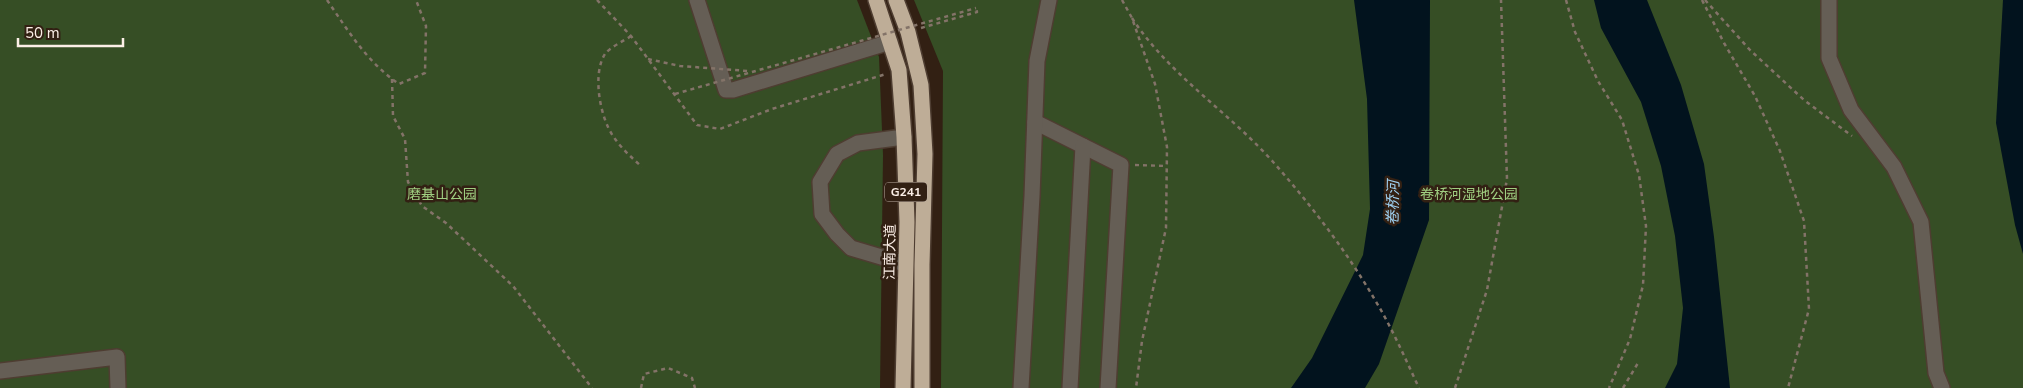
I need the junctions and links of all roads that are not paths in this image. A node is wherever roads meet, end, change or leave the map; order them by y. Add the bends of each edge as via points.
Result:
1 (697, 0) edge
2 (876, 0) edge
3 (896, 0) edge
4 (1049, 0) edge
5 (1829, 0) edge
6 (890, 42) junction
7 (1035, 122) junction
8 (904, 137) junction
9 (1083, 146) junction
10 (906, 264) junction
11 (0, 371) edge
12 (118, 388) edge
13 (903, 388) edge
14 (922, 388) edge
15 (1020, 388) edge
16 (1070, 388) edge
17 (1108, 388) edge
18 (1942, 388) edge

1 - 6 street via 726,90
2 - 6 highway, 江南大道 / G241
3 - 14 highway, G241 via 908,32 921,86 925,154
4 - 7 street via 1038,60
5 - 18 street via 1829,58 1851,110 1894,167 1921,222 1936,373
6 - 8 highway, 江南大道 / G241 via 898,70
7 - 9 street
7 - 15 street
8 - 10 highway, 江南大道 / G241
8 - 10 street via 858,143 837,154 820,182 822,214 851,248
9 - 16 street
9 - 17 street via 1121,165
10 - 13 highway, 江南大道 / G241
11 - 12 street via 117,357

